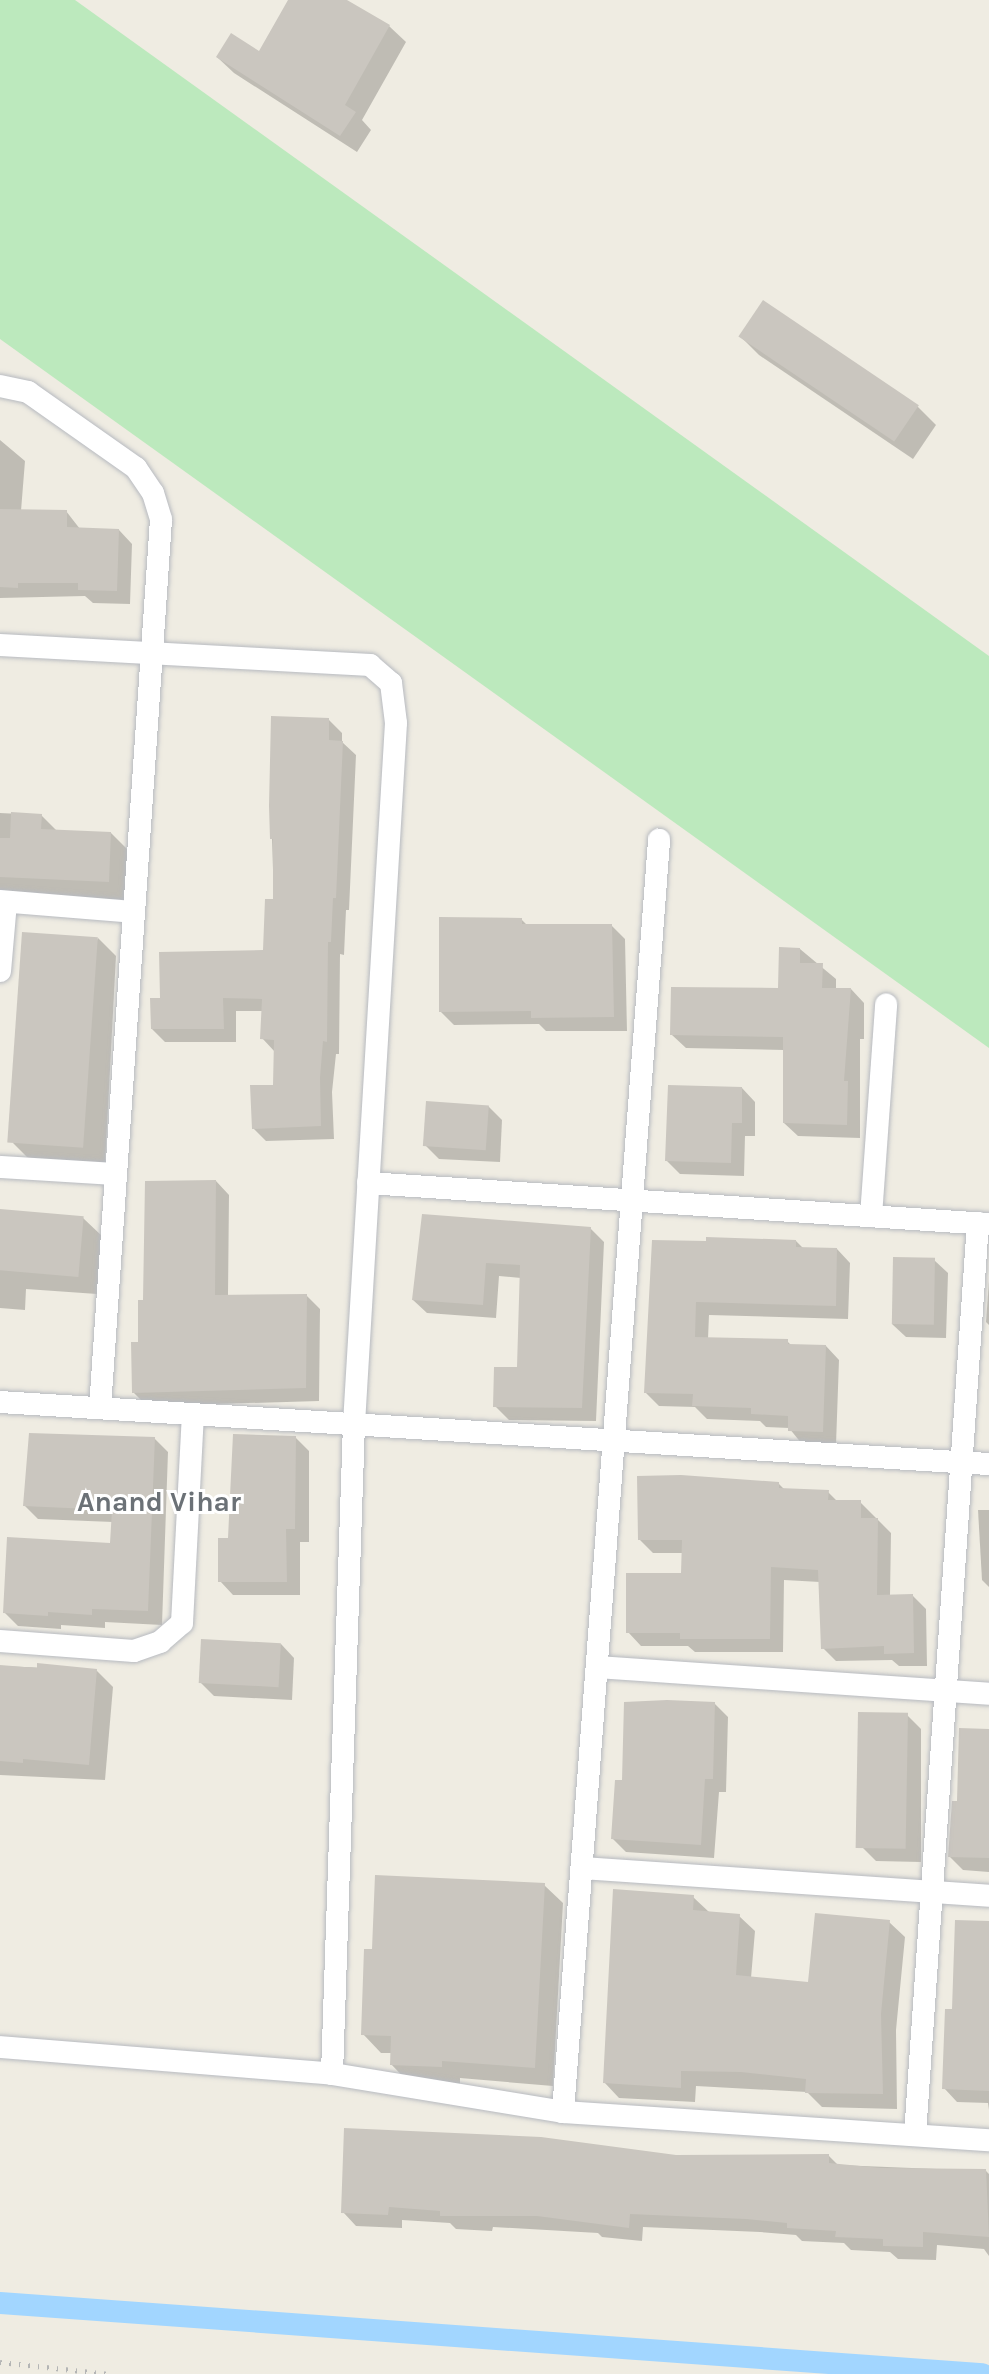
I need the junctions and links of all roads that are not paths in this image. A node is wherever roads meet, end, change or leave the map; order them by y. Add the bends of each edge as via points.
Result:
1 (0, 386) edge
2 (0, 645) edge
3 (150, 653) junction
4 (659, 840) dead end
5 (3, 902) edge
6 (133, 912) junction
7 (0, 971) edge
8 (886, 1005) dead end
9 (0, 1167) edge
10 (116, 1174) junction
11 (368, 1183) junction
12 (631, 1200) junction
13 (871, 1216) junction
14 (983, 1224) edge
15 (0, 1402) edge
16 (100, 1408) junction
17 (193, 1414) junction
18 (354, 1424) junction
19 (614, 1441) junction
20 (962, 1463) junction
21 (989, 1464) edge
22 (0, 1641) edge
23 (597, 1667) junction
24 (946, 1691) junction
25 (989, 1694) edge
26 (582, 1868) junction
27 (932, 1892) junction
28 (989, 1896) edge
29 (0, 2047) edge
30 (332, 2074) junction
31 (563, 2112) junction
32 (915, 2135) junction
33 (989, 2140) edge

1 - 3 street via 28,392 136,468 153,493 161,520
2 - 3 street
3 - 6 street
3 - 11 street via 370,664 391,682 396,723
4 - 12 street
5 - 6 street
5 - 7 street
6 - 10 street
8 - 13 street
9 - 10 street
10 - 16 street
11 - 12 street
11 - 18 street
12 - 13 street
12 - 19 street
13 - 14 street
14 - 20 street
15 - 16 street
16 - 17 street
17 - 18 street
17 - 22 street via 182,1623 160,1642 134,1651
18 - 19 street
18 - 30 street
19 - 20 street
19 - 23 street
20 - 21 street
20 - 24 street
23 - 24 street
23 - 26 street
24 - 25 street
24 - 27 street
26 - 27 street
26 - 31 street
27 - 28 street
27 - 32 street
29 - 30 street
30 - 31 street
31 - 32 street
32 - 33 street

